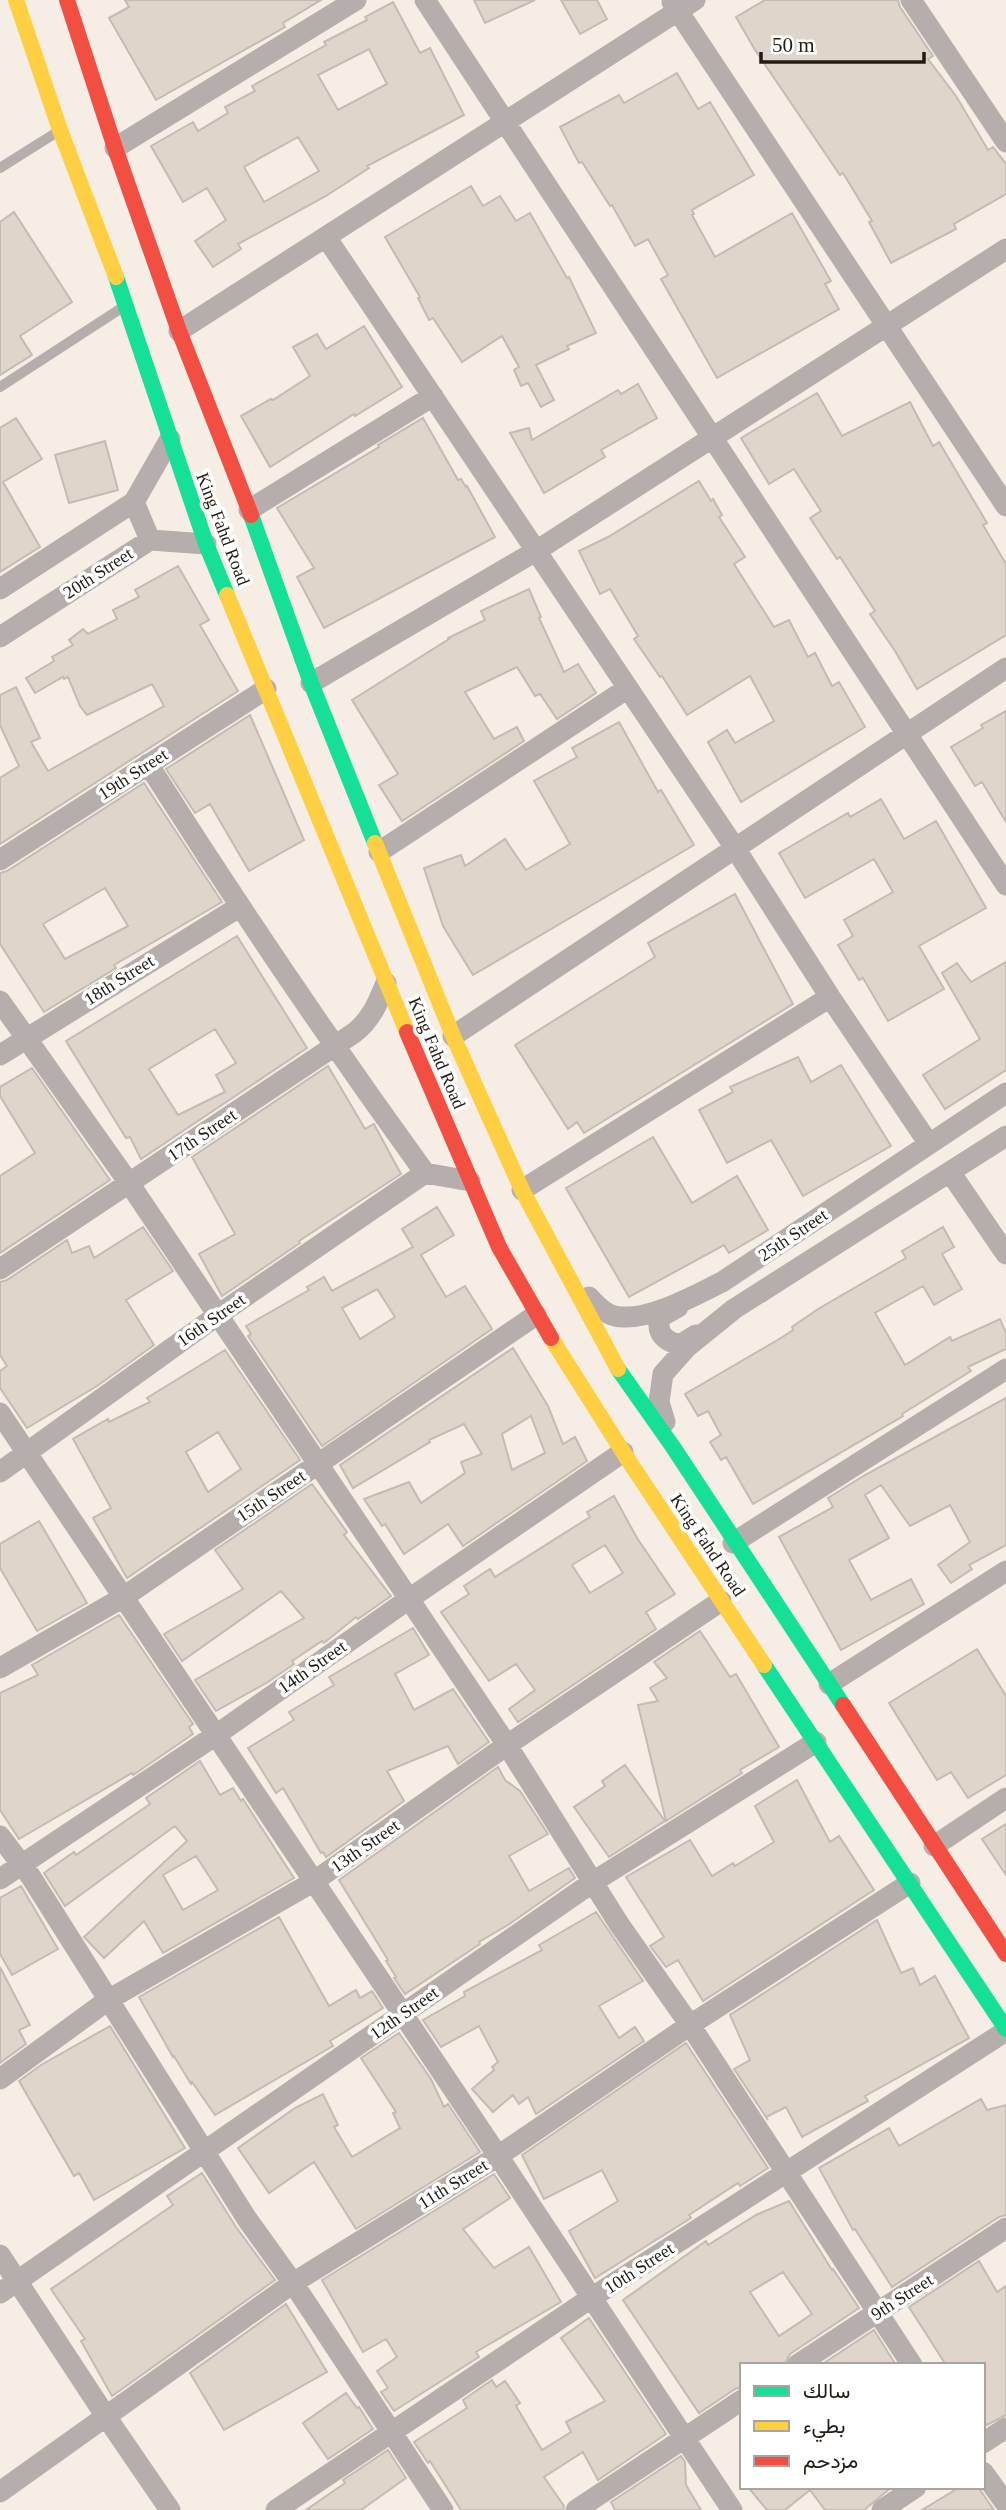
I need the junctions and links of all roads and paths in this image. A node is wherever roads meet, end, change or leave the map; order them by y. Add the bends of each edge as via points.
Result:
1 (16, 0) edge
2 (67, 0) edge
3 (356, 0) edge
4 (425, 0) edge
5 (911, 0) edge
6 (681, 4) edge
7 (505, 122) junction
8 (60, 130) junction
9 (1006, 142) edge
10 (115, 148) junction
11 (0, 168) edge
12 (326, 237) junction
13 (1006, 249) edge
14 (126, 305) junction
15 (887, 326) junction
16 (180, 331) junction
17 (0, 387) edge
18 (432, 396) junction
19 (712, 438) junction
20 (170, 439) junction
21 (134, 502) junction
22 (1006, 506) edge
23 (249, 510) junction
24 (150, 540) junction
25 (206, 544) junction
26 (536, 551) junction
27 (0, 589) edge
28 (0, 637) edge
29 (1006, 668) edge
30 (311, 684) junction
31 (628, 688) junction
32 (266, 689) junction
33 (906, 735) junction
34 (148, 764) junction
35 (735, 848) junction
36 (379, 852) junction
37 (0, 860) edge
38 (1006, 886) edge
39 (239, 907) junction
40 (386, 984) junction
41 (830, 998) junction
42 (0, 1000) edge
43 (453, 1036) junction
44 (26, 1038) junction
45 (334, 1047) junction
46 (0, 1055) edge
47 (1006, 1093) edge
48 (1006, 1136) edge
49 (929, 1144) junction
50 (950, 1172) junction
51 (425, 1173) junction
52 (470, 1181) junction
53 (129, 1183) junction
54 (522, 1190) junction
55 (1006, 1254) edge
56 (0, 1269) edge
57 (572, 1279) junction
58 (722, 1282) junction
59 (734, 1309) junction
60 (218, 1315) junction
61 (536, 1315) junction
62 (1006, 1369) edge
63 (0, 1413) edge
64 (673, 1447) junction
65 (623, 1452) junction
66 (27, 1453) junction
67 (318, 1464) junction
68 (0, 1472) edge
69 (733, 1542) junction
70 (1006, 1571) edge
71 (122, 1598) junction
72 (409, 1599) junction
73 (721, 1601) junction
74 (0, 1668) edge
75 (829, 1684) junction
76 (216, 1735) junction
77 (816, 1742) junction
78 (507, 1745) junction
79 (1006, 1798) edge
80 (0, 1836) edge
81 (934, 1846) junction
82 (21, 1864) junction
83 (0, 1879) edge
84 (313, 1882) junction
85 (593, 1882) junction
86 (910, 1883) junction
87 (1006, 1954) edge
88 (108, 2000) junction
89 (402, 2014) junction
90 (690, 2025) junction
91 (1006, 2030) edge
92 (0, 2078) edge
93 (206, 2153) junction
94 (498, 2156) junction
95 (787, 2173) junction
96 (1006, 2228) edge
97 (0, 2255) edge
98 (18, 2280) junction
99 (293, 2283) junction
100 (0, 2293) edge
101 (591, 2298) junction
102 (878, 2312) junction
103 (800, 2363) edge
104 (911, 2363) edge
105 (740, 2401) edge
106 (104, 2415) junction
107 (1006, 2428) edge
108 (390, 2431) junction
109 (684, 2438) junction
110 (985, 2442) edge
111 (985, 2475) edge
112 (913, 2489) edge
113 (0, 2492) edge
114 (1006, 2504) edge
115 (170, 2510) edge
116 (276, 2510) edge
117 (443, 2510) edge
118 (576, 2510) edge
119 (732, 2510) edge
120 (881, 2510) edge

1 - 8 highway, King Fahd Road
2 - 10 highway, King Fahd Road
3 - 10 street
4 - 7 street
5 - 9 street
6 - 7 street
6 - 15 street
7 - 12 street
7 - 19 street
8 - 11 lane
8 - 14 highway, King Fahd Road
10 - 16 highway, King Fahd Road
12 - 16 street
12 - 18 street
13 - 15 street
14 - 17 lane
14 - 20 highway, King Fahd Road
15 - 19 street
15 - 22 street
16 - 23 highway, King Fahd Road
18 - 23 street
18 - 26 street
19 - 26 street
19 - 33 street
20 - 21 street
20 - 25 highway, King Fahd Road
21 - 24 street
21 - 27 street
23 - 30 highway, King Fahd Road
24 - 25 street, 20th Street
24 - 28 street, 20th Street
25 - 32 highway, King Fahd Road
26 - 30 street
26 - 31 street
29 - 33 street
30 - 36 highway, King Fahd Road
31 - 35 street
31 - 36 street
32 - 34 street, 19th Street
32 - 40 highway, King Fahd Road
33 - 35 street
33 - 38 street
34 - 37 street, 19th Street
34 - 39 street
35 - 41 street
35 - 43 street
36 - 43 highway, King Fahd Road
39 - 44 street, 18th Street
39 - 45 street
40 - 45 street, 17th Street via 366,1024
40 - 52 highway, King Fahd Road
41 - 49 street
41 - 54 street
42 - 44 street
43 - 54 highway, King Fahd Road
44 - 46 street, 18th Street
44 - 53 street
45 - 51 street
45 - 53 street, 17th Street
47 - 49 street, 25th Street
48 - 50 street, 25th Street
49 - 58 street, 25th Street
50 - 55 street
50 - 59 street, 25th Street
51 - 52 street
51 - 60 street, 16th Street
52 - 61 highway, King Fahd Road
53 - 56 street, 17th Street
53 - 60 street
54 - 57 highway, King Fahd Road
57 - 58 street, 25th Street via 602,1311 620,1318 678,1303
57 - 64 highway, King Fahd Road via 622,1376
58 - 59 street via 660,1317 658,1327 670,1343 680,1345 713,1318
59 - 64 street, 25th Street via 687,1347 663,1374 659,1402
60 - 66 street, 16th Street
60 - 67 street
61 - 65 highway, King Fahd Road
61 - 67 street, 15th Street
62 - 69 street
63 - 66 street
64 - 69 highway, King Fahd Road
65 - 72 street, 14th Street
65 - 73 highway, King Fahd Road
66 - 68 street, 16th Street
66 - 71 street
67 - 71 street, 15th Street
67 - 72 street
69 - 75 highway, King Fahd Road
70 - 75 street
71 - 74 street, 15th Street
71 - 76 street
72 - 76 street, 14th Street
72 - 78 street
73 - 77 highway, King Fahd Road
73 - 78 street, 13th Street
75 - 81 highway, King Fahd Road
76 - 82 street, 14th Street
76 - 84 street
77 - 85 street, 12th Street
77 - 86 highway, King Fahd Road
78 - 84 street, 13th Street
78 - 85 street
79 - 81 street
80 - 82 street
81 - 87 highway, King Fahd Road
82 - 83 street, 14th Street
82 - 88 street
84 - 88 street, 13th Street
84 - 89 street
85 - 89 street, 12th Street
85 - 90 street
86 - 90 street, 11th Street
86 - 91 highway, King Fahd Road
88 - 92 street, 13th Street
88 - 93 street
89 - 93 street, 12th Street
89 - 94 street
90 - 94 street, 11th Street
90 - 95 street
91 - 95 street, 10th Street
93 - 98 street, 12th Street
93 - 99 street
94 - 99 street, 11th Street
94 - 101 street
95 - 101 street, 10th Street
95 - 102 street
96 - 102 street, 9th Street
97 - 98 street
98 - 100 street, 12th Street
98 - 106 street
99 - 106 street, 11th Street
99 - 108 street
101 - 108 street, 10th Street
101 - 109 street
102 - 103 street, 9th Street
102 - 104 street
105 - 109 street
106 - 113 street, 11th Street
106 - 115 street
107 - 110 street
108 - 116 street, 10th Street
108 - 117 street
109 - 118 street
109 - 119 street
111 - 114 street
112 - 120 street

